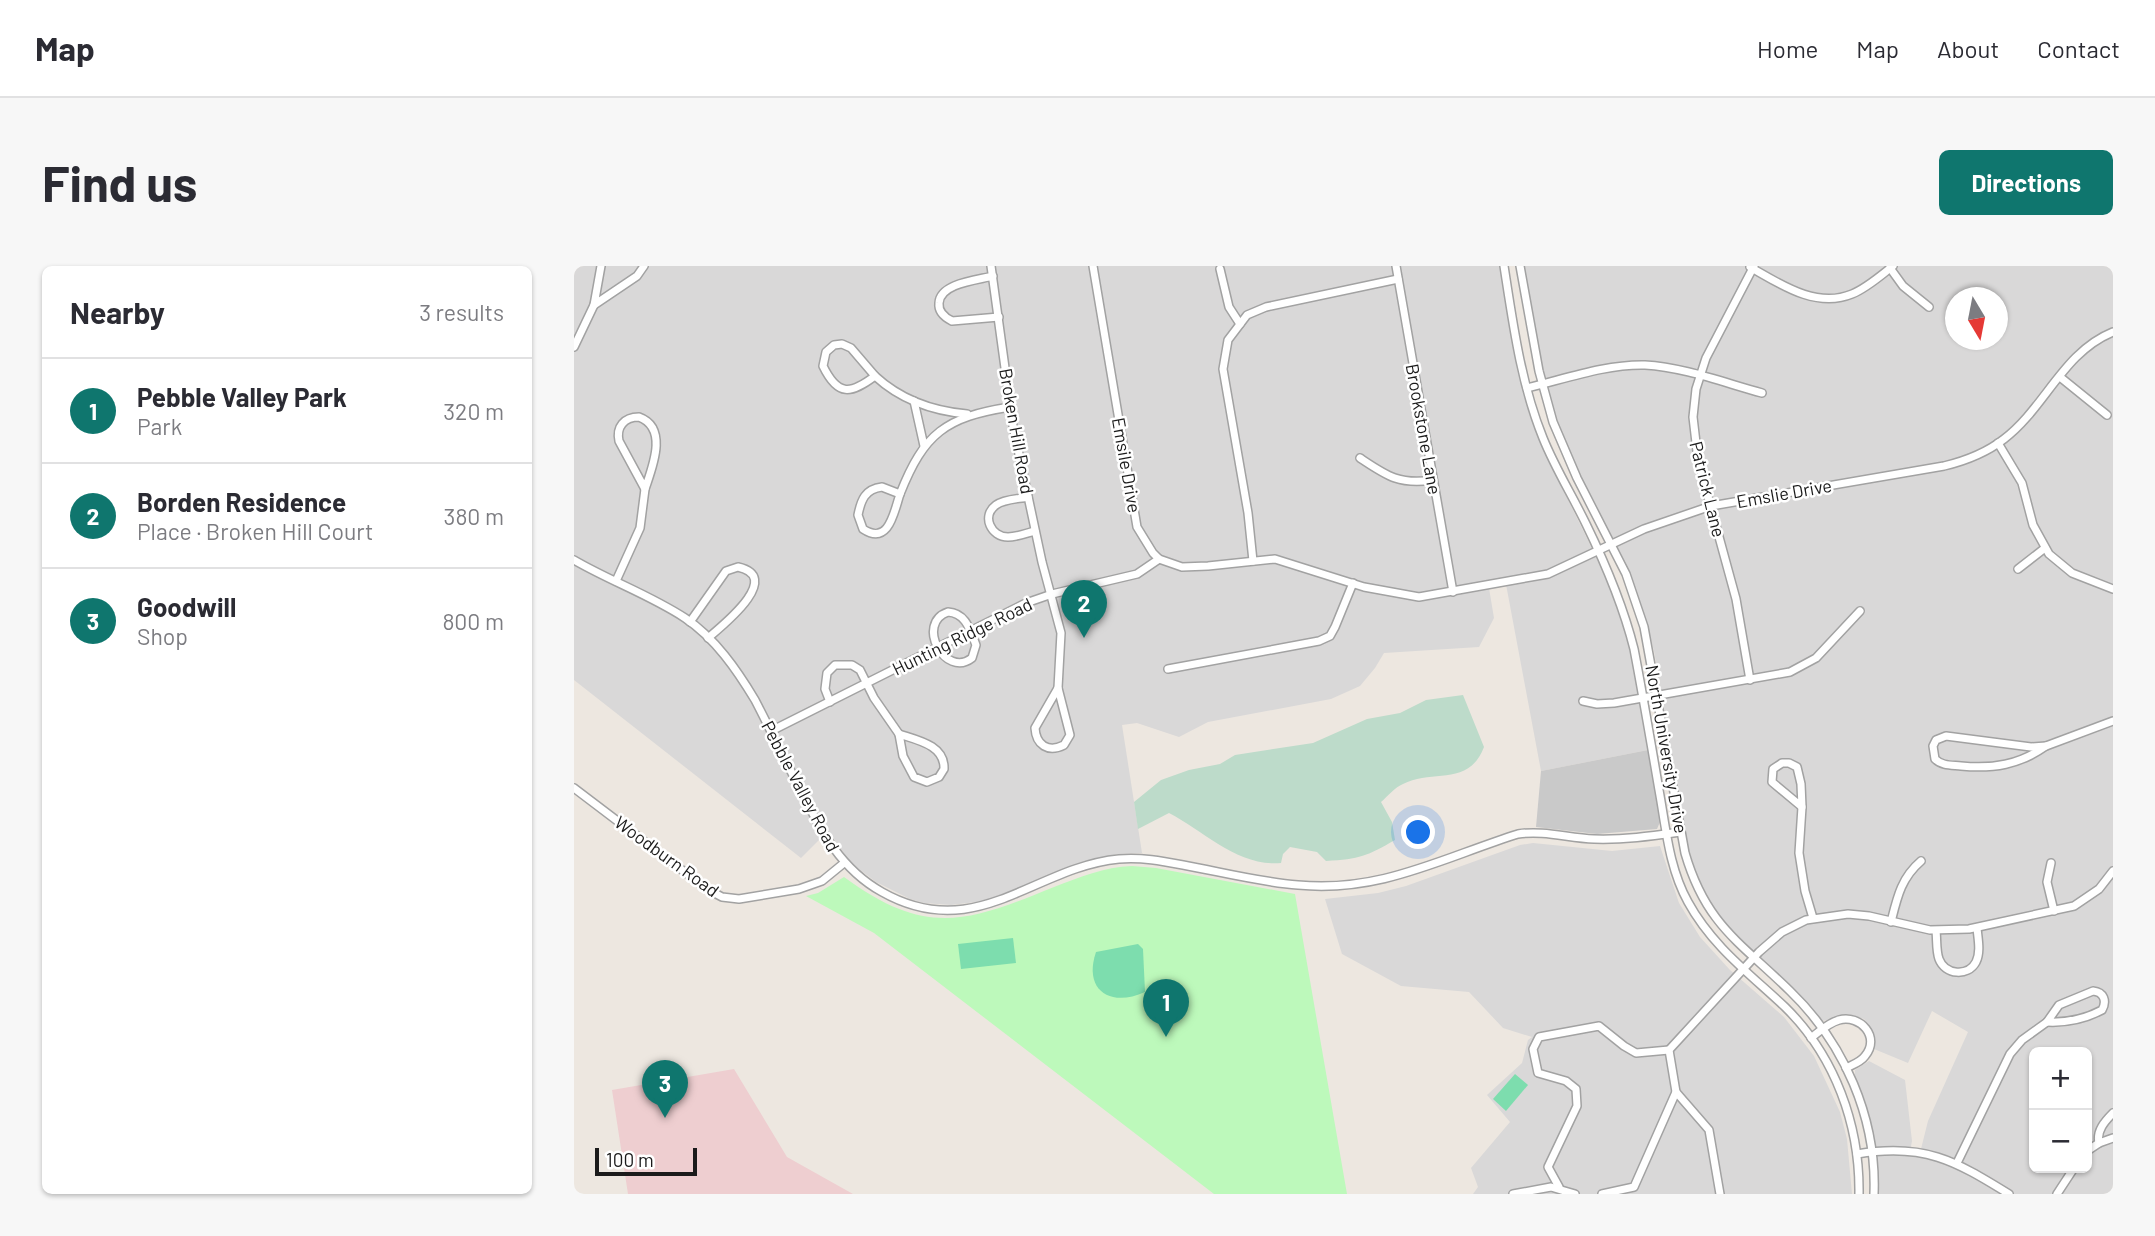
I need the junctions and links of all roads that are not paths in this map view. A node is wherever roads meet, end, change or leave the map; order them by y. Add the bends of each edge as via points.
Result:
1 (601, 266) edge
2 (644, 266) edge
3 (991, 266) edge
4 (1093, 266) edge
5 (1396, 266) edge
6 (1504, 266) edge
7 (1520, 266) edge
8 (1752, 267) edge
9 (1891, 267) edge
10 (1220, 269) dead end
11 (993, 276) junction
12 (1398, 279) junction
13 (594, 304) junction
14 (1929, 307) dead end
15 (999, 317) junction
16 (1240, 324) junction
17 (1531, 331) junction
18 (2113, 332) edge
19 (1516, 335) junction
20 (574, 347) edge
21 (875, 376) junction
22 (1699, 376) junction
23 (2060, 377) junction
24 (1542, 385) junction
25 (1527, 388) junction
26 (1762, 393) dead end
27 (914, 401) junction
28 (1010, 407) junction
29 (971, 414) junction
30 (2107, 415) dead end
31 (1998, 443) junction
32 (924, 446) junction
33 (1360, 458) dead end
34 (1433, 480) junction
35 (645, 489) junction
36 (900, 494) junction
37 (1028, 497) junction
38 (1711, 506) junction
39 (1035, 531) junction
40 (1611, 544) junction
41 (2045, 548) junction
42 (1598, 550) junction
43 (574, 559) edge
44 (1159, 559) junction
45 (1253, 561) junction
46 (2018, 569) dead end
47 (616, 581) junction
48 (1353, 583) junction
49 (2113, 589) edge
50 (1453, 593) junction
51 (1052, 594) junction
52 (1860, 611) dead end
53 (690, 622) junction
54 (970, 631) junction
55 (708, 638) junction
56 (939, 647) junction
57 (1168, 669) dead end
58 (1750, 680) junction
59 (866, 683) junction
60 (1058, 688) junction
61 (1658, 696) junction
62 (1643, 698) junction
63 (1583, 701) dead end
64 (830, 702) junction
65 (2113, 722) edge
66 (771, 731) junction
67 (899, 734) junction
68 (2046, 747) junction
69 (574, 788) edge
70 (1802, 807) junction
71 (1681, 832) junction
72 (1667, 834) junction
73 (1921, 862) dead end
74 (844, 863) junction
75 (2051, 863) dead end
76 (2113, 871) edge
77 (2054, 911) junction
78 (1813, 918) junction
79 (1891, 922) junction
80 (1977, 928) junction
81 (1937, 930) junction
82 (1753, 958) junction
83 (1742, 969) junction
84 (2048, 1022) junction
85 (1822, 1029) junction
86 (1811, 1038) junction
87 (1670, 1050) junction
88 (1846, 1068) junction
89 (1676, 1092) junction
90 (2113, 1113) edge
91 (2113, 1138) edge
92 (2099, 1143) junction
93 (2092, 1148) edge
94 (1872, 1151) junction
95 (1857, 1154) junction
96 (1957, 1163) junction
97 (2071, 1173) edge
98 (1559, 1188) junction
99 (1513, 1194) edge
100 (1575, 1194) edge
101 (1601, 1194) edge
102 (1720, 1194) edge
103 (1859, 1194) edge
104 (1874, 1194) edge
105 (2009, 1194) edge
106 (2057, 1194) edge

1 - 13 street
2 - 13 street via 637,276
3 - 11 street, Broken Hill Road
4 - 44 street, Emsile Drive via 1137,527
5 - 12 street, Brookstone Lane
6 - 19 street, North University Drive
7 - 17 street, North University Drive
8 - 9 street via 1806,295 1829,300 1853,294
8 - 22 street, Patrick Lane
9 - 14 street
10 - 16 street via 1228,307
11 - 15 street, Broken Hill Road
11 - 15 street via 947,290 939,304 944,317 955,322
12 - 16 street via 1266,307 1247,315
12 - 34 street, Brookstone Lane
13 - 20 street
15 - 28 street, Broken Hill Road
16 - 45 street via 1228,340 1223,369
17 - 19 street
17 - 24 street, North University Drive
18 - 23 street, Emslie Drive via 2087,347
19 - 25 street, North University Drive
21 - 21 street via 847,345 834,345 825,352 825,370 844,390 854,390
21 - 27 street
22 - 24 street via 1637,365
22 - 26 street
22 - 38 street, Patrick Lane via 1694,434
23 - 30 street
23 - 31 street, Emslie Drive
24 - 25 street
24 - 40 street, North University Drive via 1563,448
25 - 42 street, North University Drive via 1551,458
27 - 29 street
27 - 32 street
28 - 29 street
28 - 37 street, Broken Hill Road
29 - 32 street via 944,428
31 - 38 street, Emslie Drive via 1953,464
31 - 41 street via 2022,483 2033,526
32 - 36 street
33 - 34 street via 1398,480
34 - 50 street, Brookstone Lane
35 - 35 street via 655,459 655,436 649,423 634,417 622,423 618,434
35 - 47 street via 640,528
36 - 36 street via 882,487 866,493 858,515 863,529 877,534 888,527
37 - 39 street, Broken Hill Road
37 - 39 street via 998,503 990,512 989,523 1003,536
38 - 40 street, Emslie Drive
38 - 58 street, Patrick Lane via 1736,599
39 - 51 street, Broken Hill Road
40 - 42 street, Emslie Drive
40 - 61 street, North University Drive via 1636,598
41 - 46 street
41 - 49 street via 2072,573
42 - 50 street, Emslie Drive via 1548,574
42 - 62 street, North University Drive via 1626,617
43 - 47 street, Pebble Valley Road
44 - 45 street via 1182,567
44 - 51 street, Hunting Ridge Road via 1137,574
45 - 48 street via 1275,559
47 - 53 street, Pebble Valley Road
48 - 50 street, Emslie Drive via 1419,597
48 - 57 street via 1330,636
51 - 54 street, Hunting Ridge Road
51 - 60 street, Broken Hill Road via 1061,633
52 - 58 street via 1827,648 1803,666
53 - 55 street, Pebble Valley Road
53 - 55 street via 726,572 738,567 750,572 755,585 752,595
54 - 56 street, Hunting Ridge Road
54 - 56 street via 976,648 966,662 950,662
54 - 56 street via 961,615 943,614 932,627
55 - 66 street, Pebble Valley Road via 744,681
56 - 59 street, Hunting Ridge Road
58 - 61 street
59 - 64 street, Hunting Ridge Road
59 - 64 street via 856,667 846,663 835,666 825,678
59 - 67 street
60 - 60 street via 1035,728 1036,738 1050,749 1064,745 1070,735
61 - 62 street
61 - 71 street, North University Drive
62 - 63 street via 1605,704
62 - 72 street, North University Drive
64 - 66 street, Hunting Ridge Road
65 - 68 street
66 - 74 street, Pebble Valley Road via 823,833
67 - 67 street via 914,777 927,782 939,777 944,769 942,755
68 - 68 street via 1946,736 1936,740 1932,750 1940,763 1979,768 2014,764
69 - 74 street, Woodburn Road via 722,897 740,899 799,889 822,881
70 - 70 street via 1797,767 1776,765 1771,773 1774,786
70 - 78 street via 1798,853
71 - 72 street, Pebble Valley Road
71 - 82 street, North University Drive via 1703,900
72 - 74 street, Pebble Valley Road via 1593,839 1530,832 1388,880 1332,887 1281,883 1149,859 1110,860 989,905 956,910 898,900
72 - 83 street, North University Drive via 1689,904
73 - 79 street via 1906,876
75 - 77 street via 2047,882
76 - 77 street via 2090,896
77 - 80 street
78 - 79 street via 1848,914
78 - 82 street via 1782,932
79 - 81 street
80 - 81 street
80 - 81 street via 1977,960 1969,970 1957,973 1940,960
82 - 83 street
82 - 85 street, North University Drive via 1791,992
83 - 86 street, North University Drive via 1787,1009
83 - 87 street
84 - 84 street via 2093,1015 2105,1005 2103,995 2093,991 2070,999 2059,1005
84 - 96 street via 2010,1054
85 - 86 street
85 - 88 street, North University Drive
85 - 88 street via 1845,1019 1865,1027 1869,1048
86 - 95 street, North University Drive via 1844,1101
87 - 89 street
87 - 98 street via 1636,1053 1599,1026 1539,1037 1533,1049 1538,1073 1576,1089 1577,1106 1548,1167
88 - 94 street, North University Drive via 1859,1097
89 - 101 street via 1634,1187
89 - 102 street via 1709,1130
90 - 92 street via 2100,1128
91 - 92 street
92 - 93 street
94 - 95 street
94 - 96 street via 1916,1151
94 - 104 street, North University Drive
95 - 103 street, North University Drive
96 - 105 street
97 - 106 street
98 - 99 street
98 - 100 street

